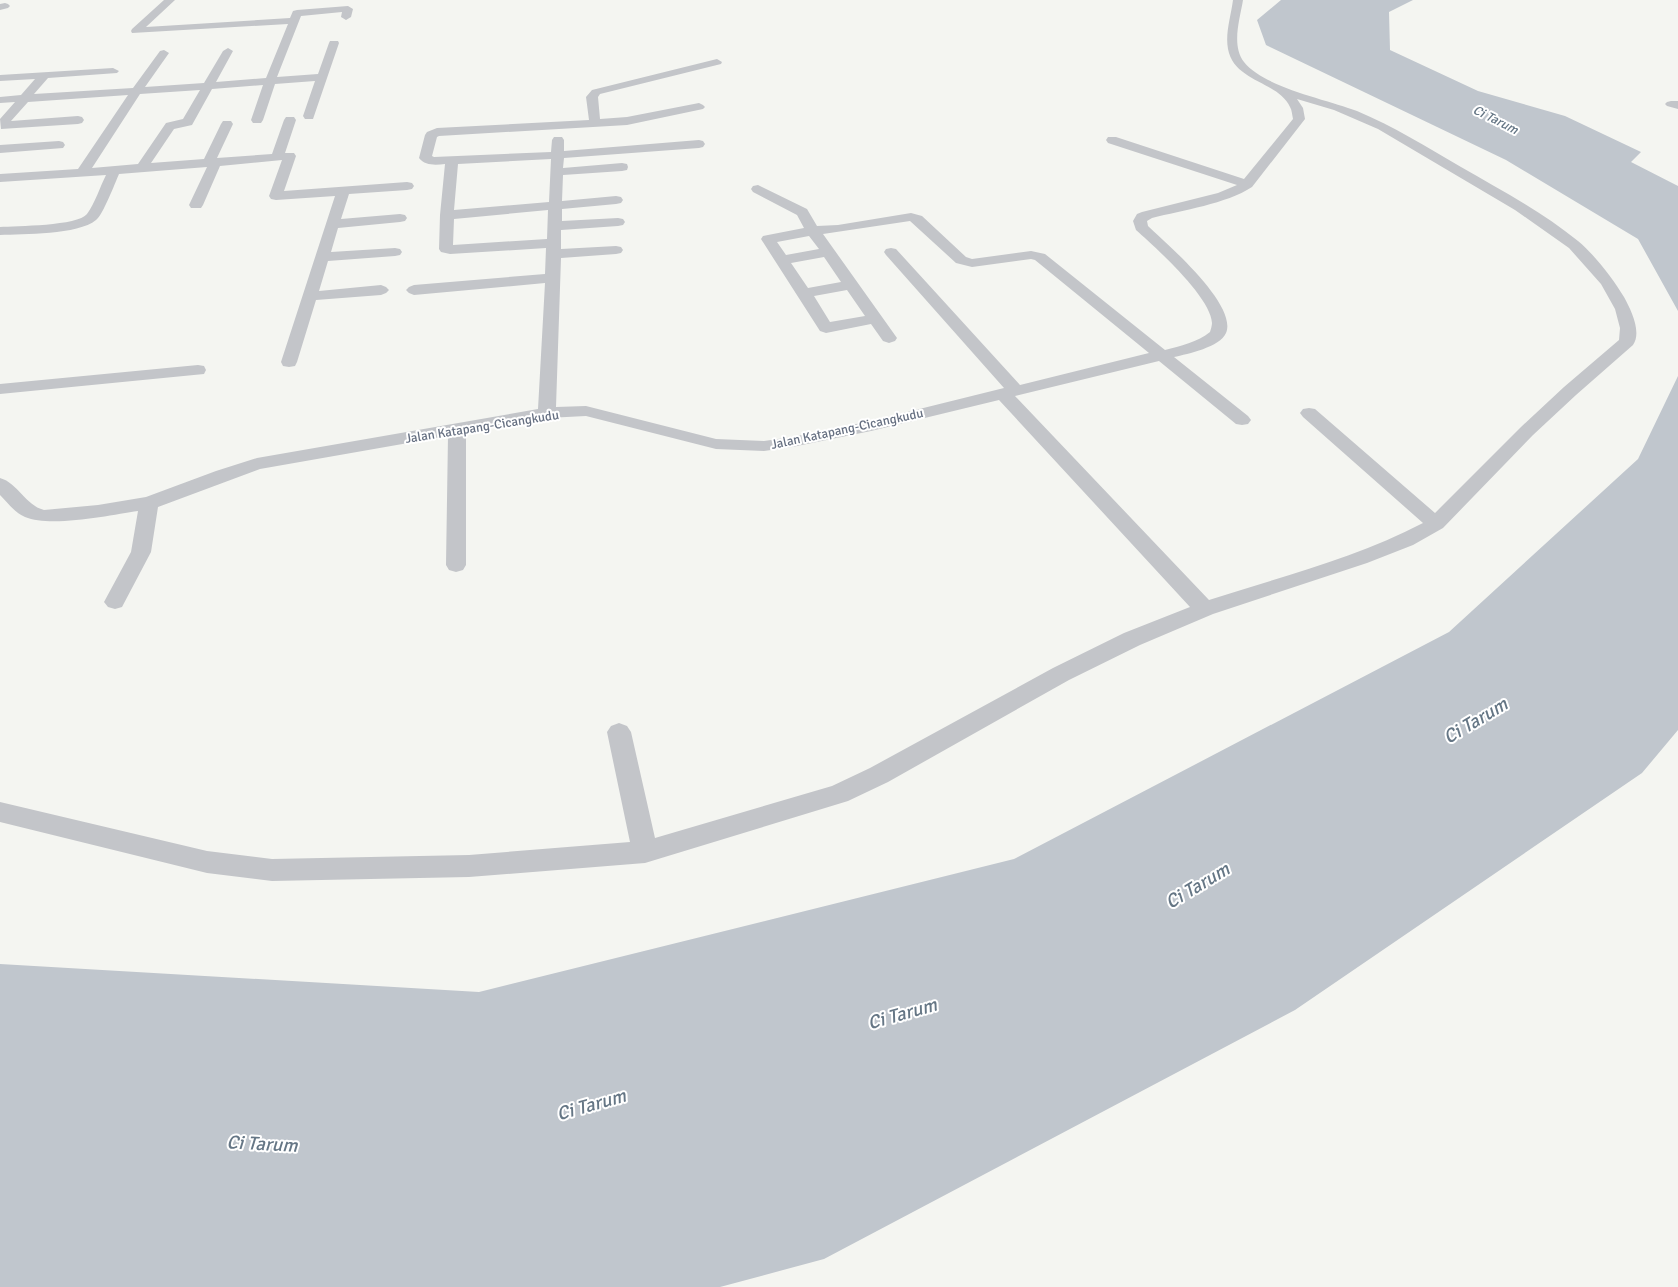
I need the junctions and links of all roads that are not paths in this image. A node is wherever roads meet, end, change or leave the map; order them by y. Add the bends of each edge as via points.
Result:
1 (170, 0) edge
2 (1238, 0) edge
3 (346, 17) dead end
4 (294, 21) junction
5 (334, 43) dead end
6 (228, 51) dead end
7 (164, 53) dead end
8 (717, 62) dead end
9 (113, 71) dead end
10 (45, 75) junction
11 (322, 77) junction
12 (0, 78) edge
13 (270, 81) junction
14 (208, 86) junction
15 (1280, 90) junction
16 (136, 91) junction
17 (25, 98) junction
18 (0, 100) edge
19 (699, 107) dead end
20 (309, 116) dead end
21 (78, 120) dead end
22 (257, 120) dead end
23 (290, 120) dead end
24 (1, 123) edge
25 (595, 123) junction
26 (227, 124) dead end
27 (559, 125) junction
28 (1112, 140) dead end
29 (699, 144) dead end
30 (59, 145) dead end
31 (0, 149) edge
32 (558, 155) junction
33 (277, 157) junction
34 (452, 160) junction
35 (212, 162) junction
36 (622, 167) dead end
37 (142, 168) junction
38 (114, 171) junction
39 (557, 172) junction
40 (82, 173) junction
41 (0, 178) edge
42 (1247, 184) junction
43 (407, 186) dead end
44 (758, 189) dead end
45 (343, 191) junction
46 (616, 200) dead end
47 (556, 204) junction
48 (196, 205) dead end
49 (447, 215) junction
50 (400, 218) dead end
51 (618, 222) dead end
52 (333, 224) junction
53 (555, 226) junction
54 (0, 231) edge
55 (813, 232) junction
56 (554, 249) junction
57 (616, 250) dead end
58 (395, 252) dead end
59 (828, 252) junction
60 (891, 252) dead end
61 (322, 257) junction
62 (782, 260) junction
63 (553, 278) junction
64 (851, 285) junction
65 (381, 290) dead end
66 (414, 290) dead end
67 (804, 293) junction
68 (310, 296) junction
69 (875, 319) junction
70 (889, 338) dead end
71 (1164, 356) junction
72 (289, 362) dead end
73 (198, 370) dead end
74 (0, 389) edge
75 (1008, 392) junction
76 (548, 413) junction
77 (1309, 413) dead end
78 (1242, 420) dead end
79 (457, 429) junction
80 (0, 484) edge
81 (149, 502) junction
82 (1436, 524) junction
83 (456, 565) dead end
84 (115, 602) dead end
85 (1205, 609) junction
86 (619, 732) dead end
87 (0, 812) edge
88 (645, 852) junction

1 - 4 street via 136,31 196,22
2 - 15 street, Jalan Katapang-Cicangkudu via 1232,44 1238,61 1246,69
3 - 4 street via 348,9 297,13
4 - 13 street
5 - 11 street
6 - 14 street
7 - 16 street
8 - 25 street via 596,92 592,97
9 - 10 street
10 - 12 street
10 - 17 street
11 - 13 street
11 - 20 street
13 - 14 street
13 - 22 street
14 - 16 street
14 - 37 street via 188,122 170,126
15 - 42 street, Jalan Katapang-Cicangkudu via 1300,111 1299,119
15 - 82 street via 1338,108 1382,126 1520,207 1574,245 1607,282 1623,309 1628,328 1627,342 1570,390
16 - 17 street
16 - 40 street
17 - 18 street
17 - 24 street
19 - 25 street via 638,120
21 - 24 street
23 - 33 street
25 - 27 street
26 - 35 street
27 - 32 street
27 - 34 street via 442,131 431,135 426,159
28 - 42 street
29 - 32 street
30 - 31 street
32 - 34 street
32 - 39 street
33 - 35 street
33 - 45 street via 290,156 276,196
34 - 49 street
35 - 37 street
35 - 48 street
36 - 39 street
37 - 38 street
38 - 40 street
38 - 54 street via 92,217 88,220 74,225
39 - 47 street
40 - 41 street
42 - 71 street, Jalan Katapang-Cicangkudu via 1223,196 1147,214 1140,221 1141,227 1204,291 1218,314 1218,333 1188,349
43 - 45 street
44 - 55 street via 802,212
45 - 52 street
46 - 47 street
47 - 49 street
47 - 53 street
49 - 56 street via 445,248 448,250
50 - 52 street
51 - 53 street
52 - 61 street
53 - 56 street
55 - 59 street
55 - 62 street via 768,239
55 - 71 street via 911,217 917,219 966,262 1036,255
56 - 57 street
56 - 63 street
58 - 61 street
59 - 62 street
59 - 64 street
60 - 75 street
61 - 68 street
62 - 67 street
63 - 66 street
63 - 76 street
64 - 67 street
64 - 69 street
65 - 68 street
67 - 69 street via 826,328
68 - 72 street
69 - 70 street
71 - 75 street, Jalan Katapang-Cicangkudu
71 - 78 street
73 - 74 street
75 - 76 street, Jalan Katapang-Cicangkudu via 871,426 764,446 716,444 586,411
75 - 85 street via 1078,476
76 - 79 street, Jalan Katapang-Cicangkudu
77 - 82 street
79 - 81 street, Jalan Katapang-Cicangkudu via 257,464
79 - 83 street
80 - 81 street, Jalan Katapang-Cicangkudu via 25,509 44,516 98,511
81 - 84 street via 141,552
82 - 85 street via 1406,540 1360,558
85 - 88 street via 1132,639 1061,674 879,775 839,794
86 - 88 street
87 - 88 street via 207,862 272,870 469,866

